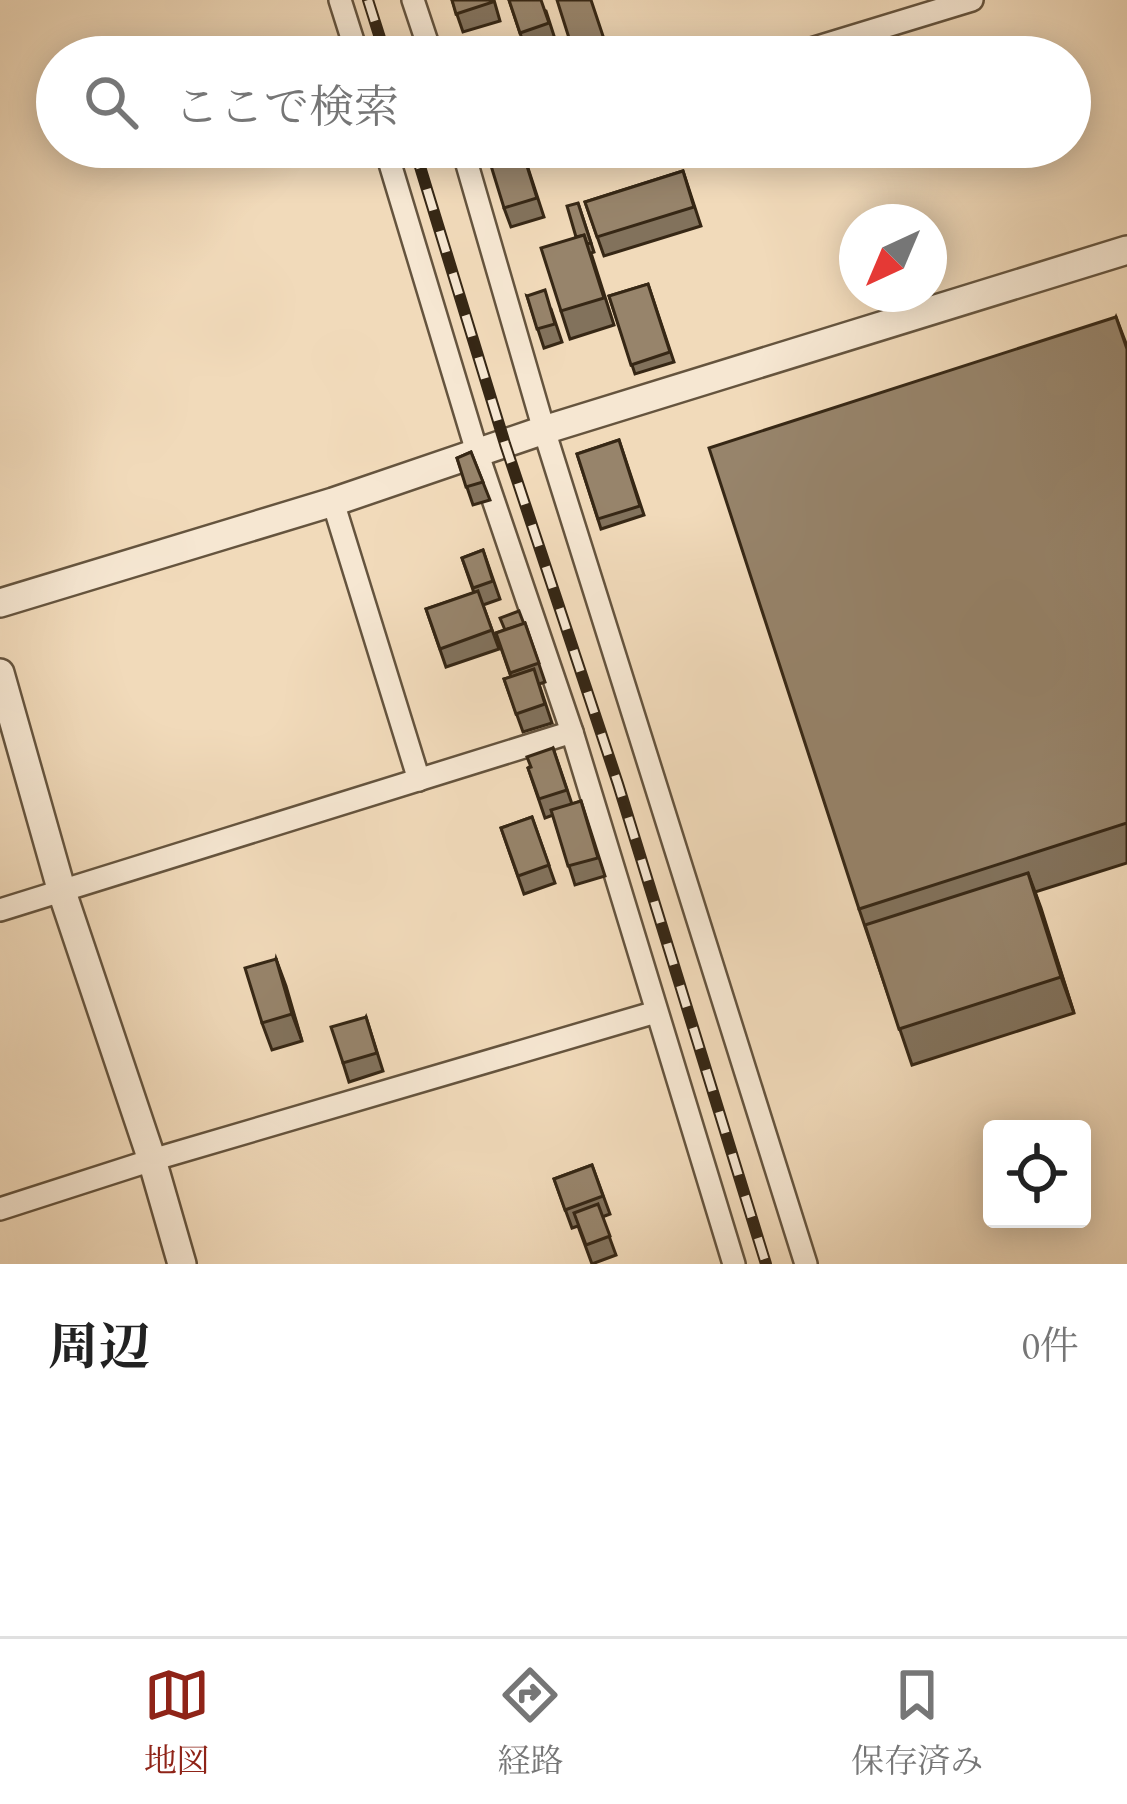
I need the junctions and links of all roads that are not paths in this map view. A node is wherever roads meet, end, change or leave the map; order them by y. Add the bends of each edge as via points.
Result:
1 (340, 0) edge
2 (413, 0) edge
3 (972, 0) edge
4 (351, 36) edge
5 (425, 36) edge
6 (854, 36) edge
7 (391, 168) edge
8 (475, 168) edge
9 (1127, 250) edge
10 (544, 430) junction
11 (477, 452) junction
12 (334, 502) junction
13 (0, 603) edge
14 (0, 673) edge
15 (572, 733) junction
16 (419, 780) junction
17 (62, 892) junction
18 (0, 910) edge
19 (656, 1012) junction
20 (152, 1160) junction
21 (0, 1208) edge
22 (182, 1264) edge
23 (734, 1264) edge
24 (806, 1264) edge

1 - 4 street
2 - 5 street
3 - 6 street
7 - 11 street
8 - 10 street
9 - 10 street
10 - 11 street
10 - 24 street
11 - 12 street
11 - 15 street
12 - 13 street
12 - 16 street
14 - 17 street
15 - 16 street
15 - 19 street
16 - 17 street
17 - 18 street
17 - 20 street
19 - 20 street
19 - 23 street
20 - 21 street
20 - 22 street

